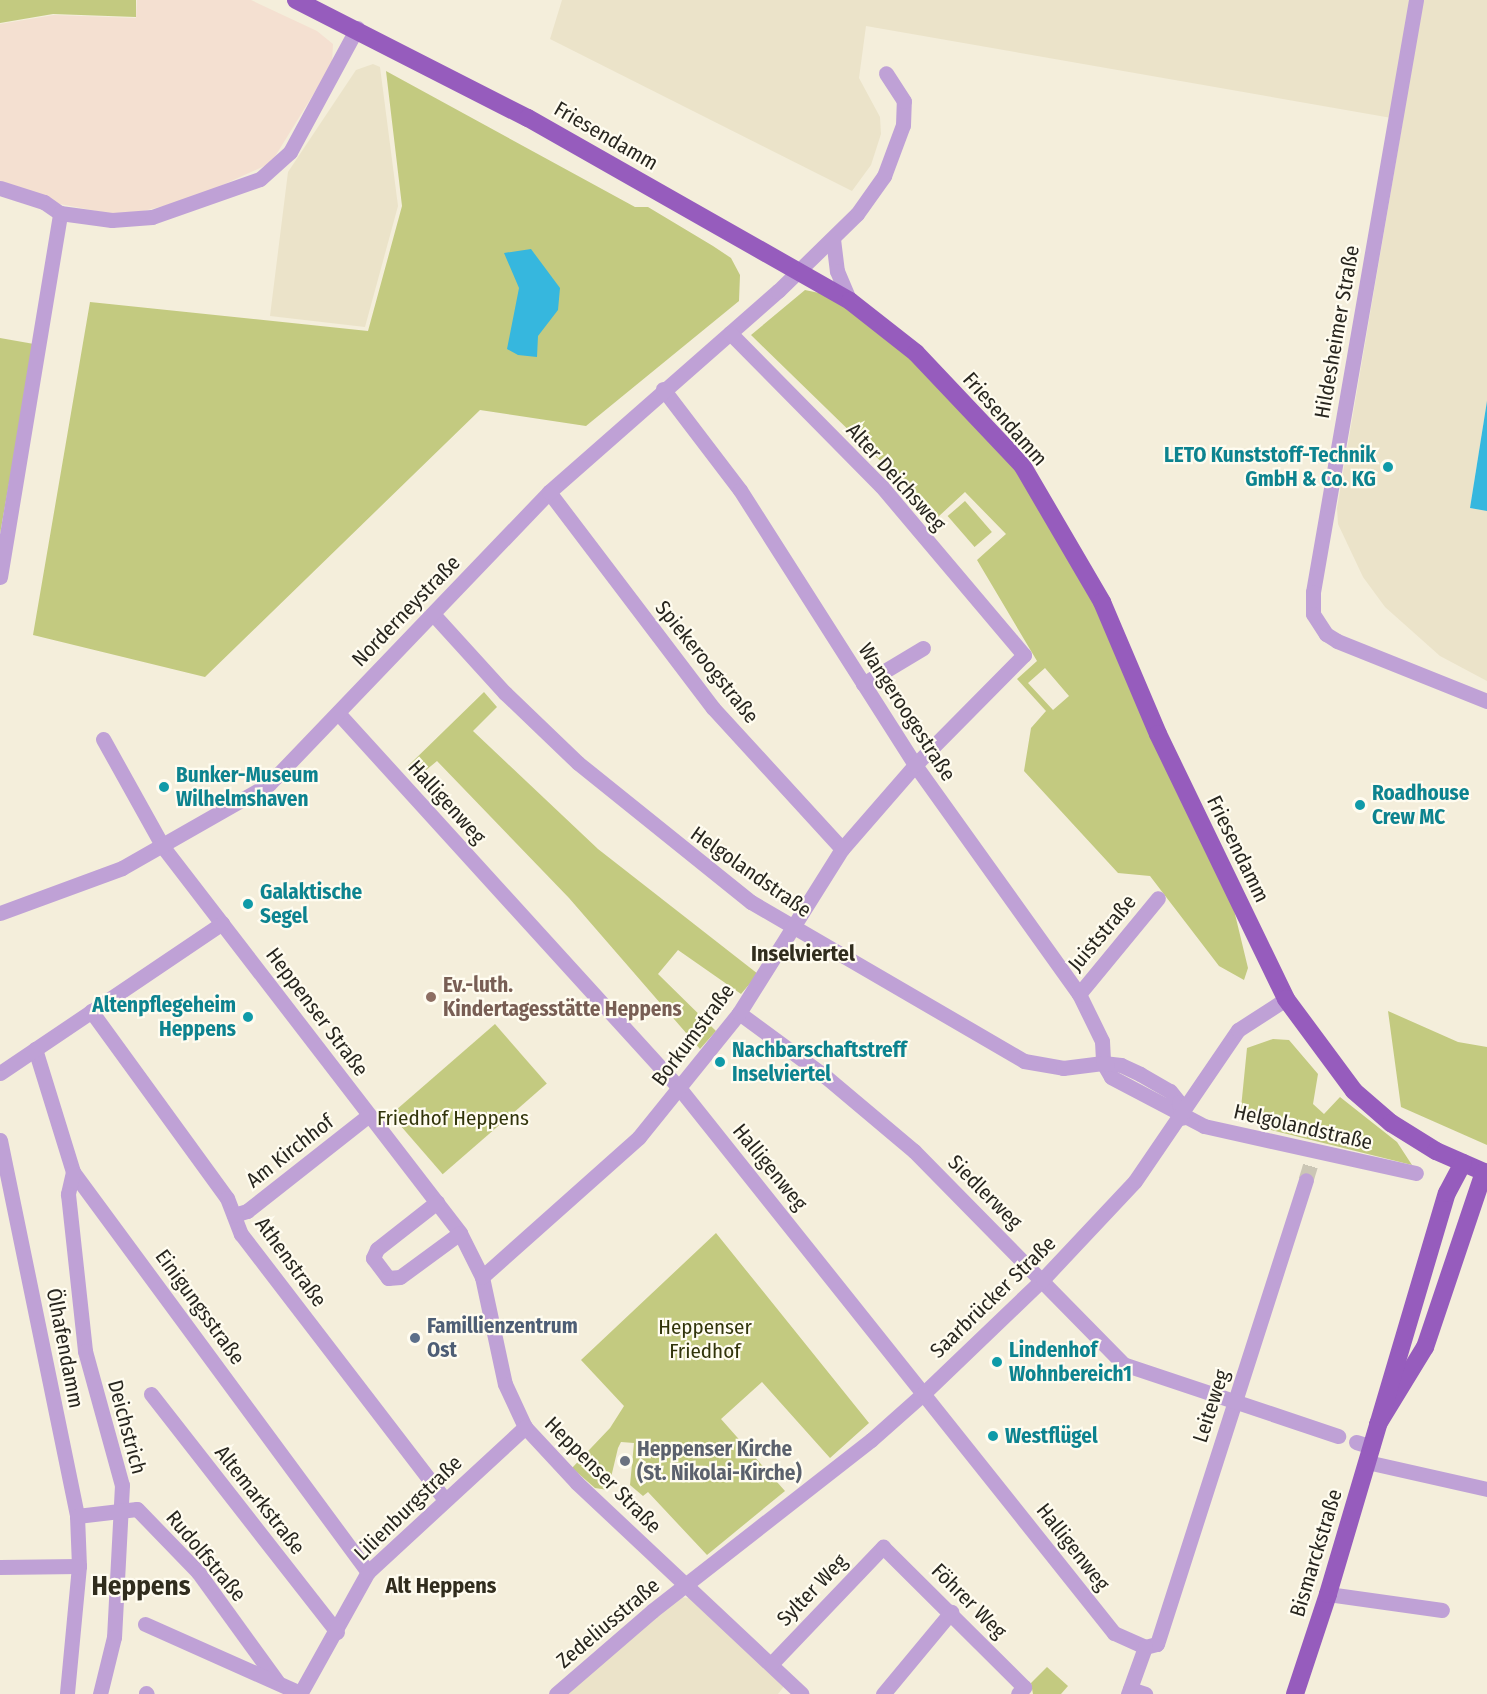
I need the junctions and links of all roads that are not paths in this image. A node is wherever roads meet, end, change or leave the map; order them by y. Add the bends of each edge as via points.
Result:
1 (296, 0) edge
2 (1416, 0) edge
3 (357, 28) junction
4 (886, 74) dead end
5 (0, 188) edge
6 (60, 213) junction
7 (833, 239) junction
8 (799, 271) junction
9 (850, 301) junction
10 (730, 333) junction
11 (663, 389) junction
12 (549, 492) junction
13 (4, 539) edge
14 (0, 577) edge
15 (433, 614) junction
16 (923, 648) dead end
17 (1024, 655) joint
18 (863, 684) junction
19 (1487, 702) edge
20 (338, 713) junction
21 (103, 739) dead end
22 (915, 765) junction
23 (163, 847) junction
24 (842, 849) junction
25 (1158, 898) dead end
26 (0, 913) edge
27 (222, 923) junction
28 (793, 928) junction
29 (1078, 994) junction
30 (1286, 999) junction
31 (91, 1011) junction
32 (739, 1013) junction
33 (35, 1049) junction
34 (1103, 1063) junction
35 (0, 1073) edge
36 (680, 1089) junction
37 (369, 1115) junction
38 (1182, 1118) junction
39 (1, 1147) edge
40 (1436, 1151) junction
41 (1463, 1163) junction
42 (73, 1172) junction
43 (1416, 1173) dead end
44 (1486, 1173) edge
45 (1305, 1180) tunnel mouth
46 (1450, 1183) junction
47 (437, 1202) junction
48 (234, 1215) junction
49 (460, 1233) junction
50 (482, 1277) junction
51 (1043, 1279) junction
52 (924, 1392) junction
53 (151, 1394) dead end
54 (1235, 1401) junction
55 (1378, 1424) junction
56 (525, 1426) junction
57 (1338, 1436) dead end
58 (1365, 1450) junction
59 (1487, 1489) edge
60 (445, 1500) junction
61 (120, 1508) junction
62 (77, 1516) junction
63 (883, 1546) joint
64 (79, 1566) junction
65 (0, 1567) edge
66 (368, 1572) junction
67 (687, 1586) junction
68 (1328, 1594) junction
69 (1442, 1610) dead end
70 (951, 1612) junction
71 (145, 1624) dead end
72 (337, 1632) junction
73 (1151, 1646) junction
74 (772, 1662) junction
75 (277, 1681) junction
76 (1021, 1690) edge
77 (1134, 1692) edge
78 (68, 1694) edge
79 (100, 1694) edge
80 (300, 1694) edge
81 (556, 1694) edge
82 (802, 1694) edge
83 (883, 1694) edge
84 (1295, 1694) edge

1 - 3 main road, Friesendamm
2 - 19 street, Hildesheimer Straße via 1313,592 1318,624 1331,638
3 - 6 street via 290,152 260,179 152,217 112,220
3 - 8 main road, Friesendamm via 528,118
4 - 7 street, Norderneystraße via 904,101 899,141 873,194
5 - 6 street via 44,202
6 - 13 street
7 - 8 street, Norderneystraße
7 - 9 street via 837,271
8 - 9 main road, Friesendamm
8 - 10 street, Norderneystraße
9 - 30 main road, Friesendamm via 916,353 1022,465 1102,602 1158,734
10 - 11 street, Norderneystraße
10 - 17 street, Alter Deichsweg via 881,486
11 - 12 street, Norderneystraße
11 - 18 street, Wangeroogestraße via 740,490
12 - 15 street, Norderneystraße
12 - 24 street, Spiekeroogstraße via 713,708
13 - 14 street
15 - 20 street, Norderneystraße
15 - 28 street, Helgolandstraße via 505,693 578,763 699,864
16 - 18 street
17 - 22 street, Borkumstraße
18 - 22 street, Wangeroogestraße
20 - 23 street, Norderneystraße via 269,784
20 - 36 street, Halligenweg
21 - 23 street, Heppenser Straße
22 - 24 street, Borkumstraße
22 - 29 street, Wangeroogestraße
23 - 26 street, Norderneystraße via 122,868
23 - 27 street, Heppenser Straße
24 - 28 street, Borkumstraße
25 - 29 street, Juiststraße
27 - 31 street
27 - 37 street, Heppenser Straße
28 - 32 street, Borkumstraße
28 - 34 street, Helgolandstraße via 1024,1061 1063,1068
29 - 34 street, Wangeroogestraße via 1102,1041
30 - 38 street, Saarbrücker Straße via 1238,1030
30 - 40 main road, Friesendamm via 1354,1091 1391,1123
31 - 33 street
31 - 48 street, Athenstraße via 227,1198
32 - 36 street, Borkumstraße
32 - 51 street, Siedlerweg via 826,1077 914,1151
33 - 35 street
33 - 42 street, Einigungsstraße
34 - 38 street, Helgolandstraße via 1121,1065 1170,1091 1179,1102
36 - 50 street, Borkumstraße via 639,1137
36 - 52 street, Halligenweg
37 - 47 street, Heppenser Straße
37 - 48 street, Am Kirchhof via 247,1211
38 - 43 street, Helgolandstraße via 1313,1156
38 - 51 street, Saarbrücker Straße via 1136,1181
39 - 62 street, Ölhafendamm
40 - 41 main road, Friesendamm
40 - 46 main road via 1448,1166
41 - 44 main road, Friesendamm
41 - 46 main road, Bismarckstraße
42 - 61 street, Deichstrich via 68,1194 85,1351 122,1485
42 - 66 street, Einigungsstraße
44 - 55 main road, Bismarckstraße via 1425,1347
45 - 54 street, Leiteweg
46 - 55 main road, Bismarckstraße
47 - 49 street, Heppenser Straße
47 - 49 street via 376,1249 373,1258 388,1278 400,1277
48 - 60 street, Athenstraße via 241,1234
49 - 50 street, Heppenser Straße
50 - 56 street, Heppenser Straße via 505,1384
51 - 52 street, Saarbrücker Straße
51 - 54 street, Siedlerweg via 1123,1364
52 - 67 street, Saarbrücker Straße
52 - 73 street, Halligenweg via 1114,1633
53 - 72 street, Altemarkstraße
54 - 57 street, Siedlerweg
54 - 73 street, Leiteweg
55 - 58 main road, Bismarckstraße
56 - 60 street, Lilienburgstraße
56 - 67 street, Heppenser Straße via 577,1483
58 - 59 street
58 - 68 main road, Bismarckstraße
60 - 66 street, Lilienburgstraße
61 - 62 street
61 - 75 street, Rudolfstraße via 137,1509 198,1572
61 - 79 street, Deichstrich via 114,1637
62 - 64 street, Ölhafendamm
63 - 70 street, Föhrer Weg
63 - 74 street, Sylter Weg
64 - 65 street
64 - 78 street, Ölhafendamm
66 - 72 street, Lilienburgstraße
67 - 74 street, Heppenser Straße
67 - 81 street, Zedeliusstraße
68 - 69 street
68 - 84 main road, Bismarckstraße
70 - 76 street, Föhrer Weg
70 - 83 street
71 - 75 street
72 - 80 street, Lilienburgstraße
73 - 77 street, Leiteweg
74 - 82 street, Heppenser Straße
75 - 80 street

